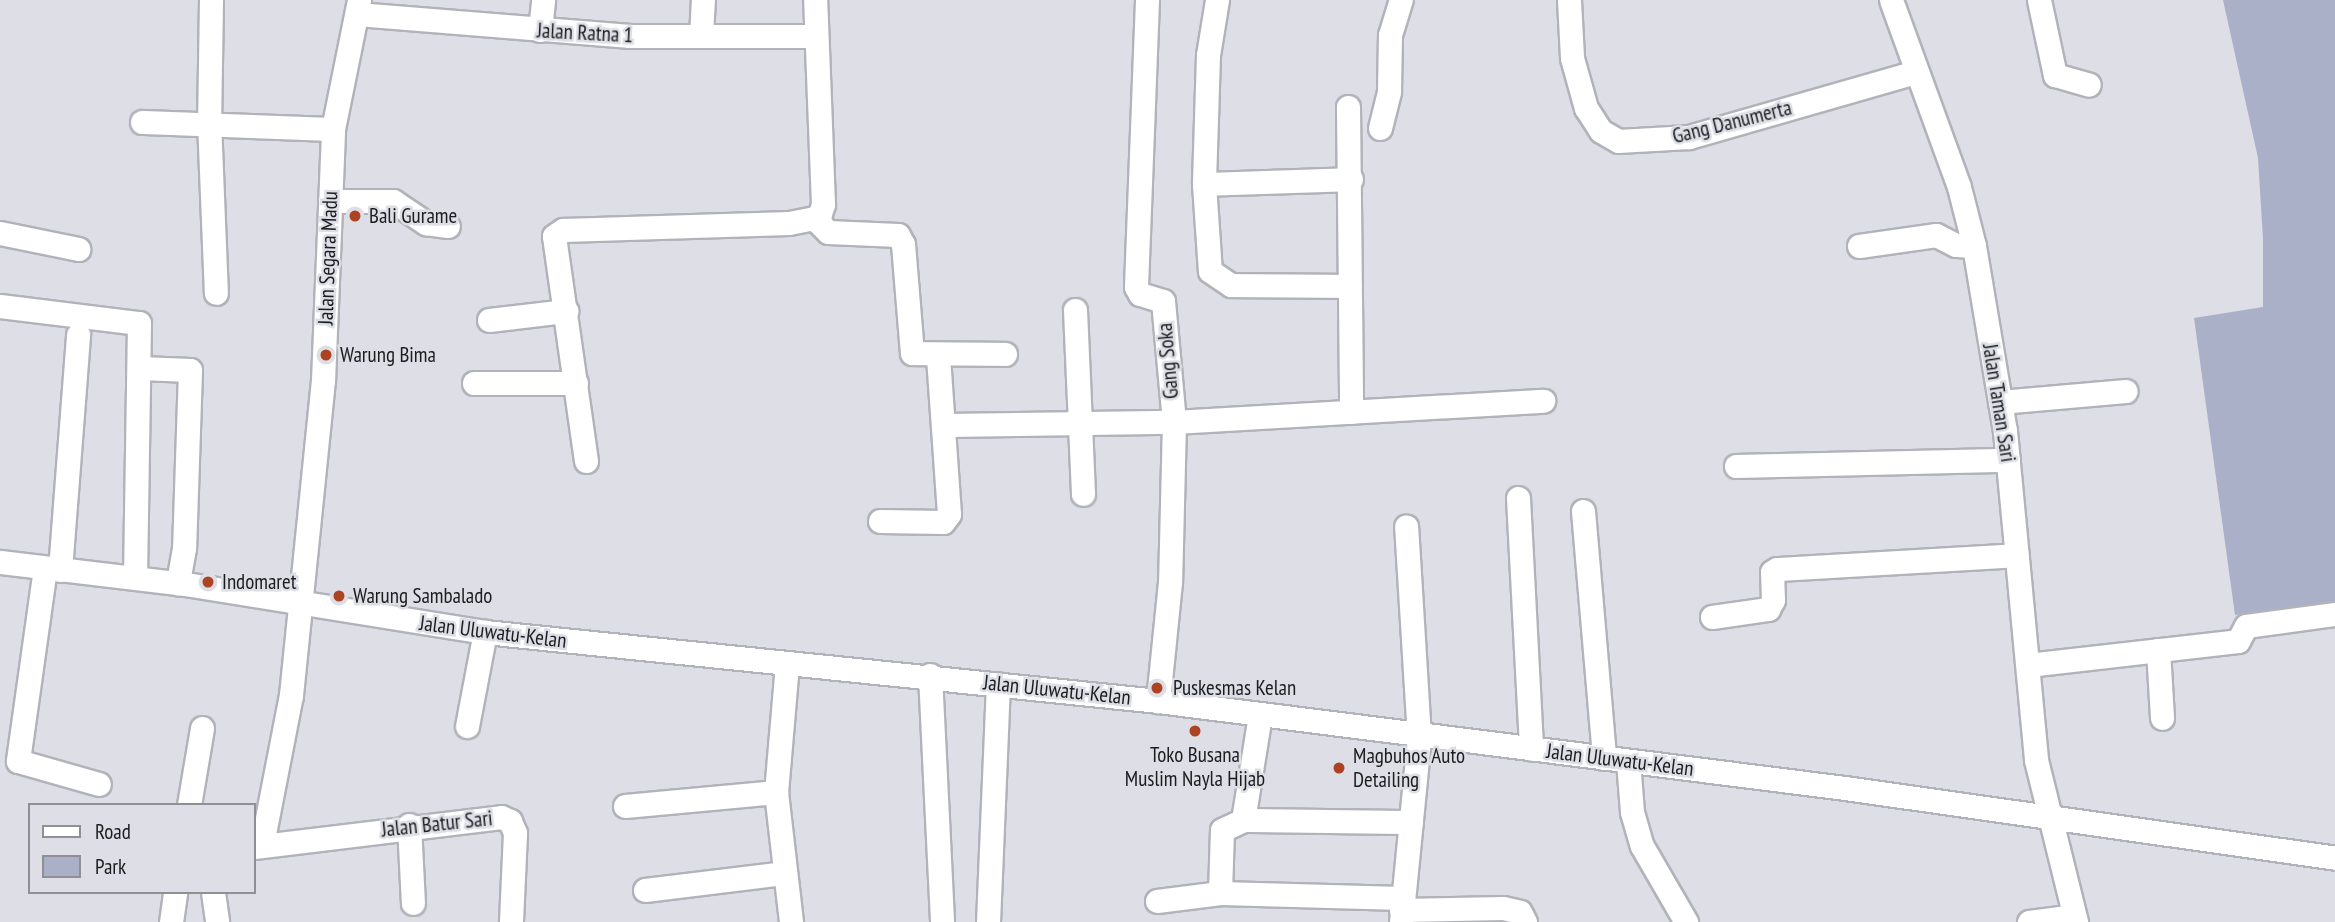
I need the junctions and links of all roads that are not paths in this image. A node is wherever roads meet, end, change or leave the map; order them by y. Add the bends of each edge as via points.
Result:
1 (211, 0) edge
2 (543, 0) edge
3 (703, 0) edge
4 (814, 0) edge
5 (1147, 0) edge
6 (1217, 0) edge
7 (1401, 0) edge
8 (1569, 0) edge
9 (1891, 0) edge
10 (2039, 0) edge
11 (358, 7) edge
12 (540, 30) junction
13 (701, 36) junction
14 (814, 36) junction
15 (1916, 72) junction
16 (2089, 85) dead end
17 (1348, 107) dead end
18 (209, 121) junction
19 (142, 122) dead end
20 (1380, 128) dead end
21 (333, 129) junction
22 (1351, 179) junction
23 (1204, 184) junction
24 (330, 201) junction
25 (816, 219) junction
26 (448, 226) dead end
27 (0, 233) edge
28 (1858, 246) dead end
29 (1974, 246) junction
30 (78, 249) dead end
31 (1347, 286) junction
32 (216, 293) dead end
33 (0, 306) edge
34 (1075, 310) dead end
35 (566, 311) junction
36 (489, 320) dead end
37 (78, 335) dead end
38 (1005, 354) dead end
39 (938, 355) junction
40 (140, 368) junction
41 (474, 383) dead end
42 (576, 383) junction
43 (2126, 391) dead end
44 (1543, 401) dead end
45 (2000, 402) junction
46 (1351, 412) junction
47 (1174, 422) junction
48 (946, 425) junction
49 (1077, 426) junction
50 (2008, 460) junction
51 (586, 461) dead end
52 (1736, 466) dead end
53 (1083, 494) dead end
54 (1518, 498) dead end
55 (1583, 511) dead end
56 (880, 521) dead end
57 (1406, 526) dead end
58 (2017, 555) junction
59 (0, 562) edge
60 (52, 569) junction
61 (135, 577) junction
62 (178, 583) junction
63 (298, 602) junction
64 (2335, 614) edge
65 (1712, 617) dead end
66 (485, 632) junction
67 (2158, 650) junction
68 (787, 664) junction
69 (2028, 665) junction
70 (930, 675) junction
71 (998, 684) junction
72 (1158, 701) junction
73 (1260, 715) junction
74 (2162, 718) dead end
75 (467, 726) dead end
76 (202, 728) dead end
77 (1419, 737) junction
78 (1531, 749) junction
79 (1605, 758) junction
80 (1628, 761) junction
81 (99, 784) dead end
82 (775, 792) junction
83 (190, 803) edge
84 (625, 806) dead end
85 (2050, 819) junction
86 (1243, 820) junction
87 (1411, 822) junction
88 (409, 825) junction
89 (258, 846) edge
90 (2335, 858) edge
91 (783, 873) junction
92 (645, 890) dead end
93 (1220, 892) junction
94 (175, 894) edge
95 (213, 894) edge
96 (1157, 901) dead end
97 (413, 903) dead end
98 (1401, 910) edge
99 (2075, 919) edge
100 (170, 922) edge
101 (217, 922) edge
102 (511, 922) edge
103 (791, 922) edge
104 (942, 922) edge
105 (988, 922) edge
106 (1525, 922) edge
107 (1686, 922) edge
108 (2029, 922) edge

1 - 18 street
2 - 12 street
3 - 13 street
4 - 14 street
5 - 47 street, Gang Soka via 1136,286 1140,294 1163,301
6 - 23 street via 1208,55
7 - 20 street via 1390,35 1389,91
8 - 15 street, Gang Danumerta via 1572,58 1586,108 1601,131 1618,141 1689,137
9 - 15 street, Jalan Taman Sari
10 - 16 street via 2055,75
11 - 12 street, Jalan Ratna 1
11 - 21 street, Jalan Segara Madu
12 - 13 street, Jalan Ratna 1
13 - 14 street, Jalan Ratna 1
14 - 25 street via 823,204
15 - 29 street, Jalan Taman Sari via 1959,187
17 - 22 street
18 - 19 street
18 - 21 street
18 - 32 street
21 - 24 street, Jalan Segara Madu
22 - 23 street
22 - 31 street
23 - 31 street via 1209,266 1214,278 1231,285
24 - 26 street via 393,201 426,223
24 - 63 street, Jalan Segara Madu via 323,381
25 - 35 street via 559,231 554,238
25 - 39 street via 828,232 898,235 903,244 911,349 916,355
27 - 30 street
28 - 29 street via 1936,235 1956,245
29 - 45 street, Jalan Taman Sari
31 - 46 street
33 - 40 street via 138,322
34 - 49 street
35 - 36 street
35 - 42 street
37 - 60 street
38 - 39 street
39 - 48 street
40 - 61 street
40 - 62 street via 191,371 184,548
41 - 42 street
42 - 51 street
43 - 45 street
44 - 46 street
45 - 50 street, Jalan Taman Sari
46 - 47 street
47 - 49 street
47 - 72 street, Gang Soka via 1170,582
48 - 49 street
48 - 56 street via 947,519
49 - 53 street
50 - 52 street
50 - 58 street, Jalan Taman Sari
54 - 78 street
55 - 79 street
57 - 77 street
58 - 65 street via 1777,569 1772,572 1774,597 1768,609
58 - 69 street, Jalan Taman Sari
59 - 60 street, Jalan Uluwatu-Kelan
60 - 61 street, Jalan Uluwatu-Kelan
60 - 81 street via 17,758 22,765
61 - 62 street, Jalan Uluwatu-Kelan
62 - 63 street, Jalan Uluwatu-Kelan
63 - 66 street, Jalan Uluwatu-Kelan
63 - 89 street, Jalan Batur Sari via 291,695
64 - 67 street via 2246,626 2238,641
66 - 68 street, Jalan Uluwatu-Kelan
66 - 75 street
67 - 69 street
67 - 74 street
68 - 70 street, Jalan Uluwatu-Kelan
68 - 82 street
69 - 85 street, Jalan Taman Sari via 2036,760
70 - 71 street, Jalan Uluwatu-Kelan
70 - 104 street
71 - 72 street, Jalan Uluwatu-Kelan
71 - 105 street
72 - 73 street, Jalan Uluwatu-Kelan
73 - 77 street, Jalan Uluwatu-Kelan
73 - 86 street
76 - 83 street
77 - 78 street, Jalan Uluwatu-Kelan
77 - 87 street
78 - 79 street, Jalan Uluwatu-Kelan
79 - 80 street, Jalan Uluwatu-Kelan
80 - 85 street, Jalan Uluwatu-Kelan
80 - 107 street via 1632,812 1642,846
82 - 84 street
82 - 91 street
85 - 90 street, Jalan Uluwatu-Kelan
85 - 99 street
86 - 87 street
86 - 93 street via 1222,830
87 - 98 street
88 - 89 street, Jalan Batur Sari
88 - 97 street
88 - 102 street, Jalan Batur Sari via 481,817 510,821 515,833
91 - 92 street
91 - 103 street
93 - 96 street
93 - 98 street
94 - 100 street
95 - 101 street
98 - 106 street via 1503,908 1520,912
99 - 108 street

